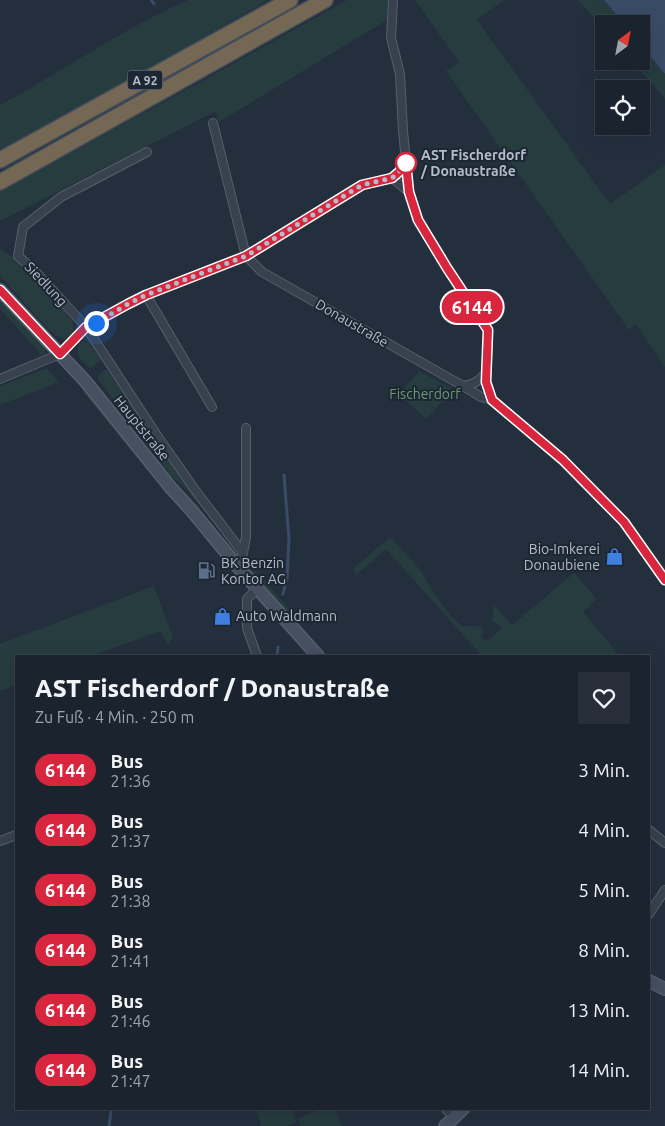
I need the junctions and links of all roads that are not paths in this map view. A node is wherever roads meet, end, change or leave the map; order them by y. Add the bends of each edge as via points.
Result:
1 (290, 0) edge
2 (325, 0) edge
3 (393, 0) edge
4 (213, 123) dead end
5 (147, 152) dead end
6 (0, 160) edge
7 (406, 163) junction
8 (392, 178) junction
9 (2, 181) edge
10 (409, 192) junction
11 (246, 256) junction
12 (0, 290) edge
13 (146, 295) junction
14 (86, 327) junction
15 (60, 354) junction
16 (487, 371) junction
17 (0, 379) edge
18 (463, 386) junction
19 (492, 400) junction
20 (212, 407) dead end
21 (246, 428) dead end
22 (243, 552) junction
23 (238, 567) junction
24 (665, 580) edge
25 (257, 589) junction
26 (257, 655) edge
27 (317, 655) edge
28 (650, 831) edge
29 (15, 835) edge
30 (0, 840) edge
31 (665, 844) edge
32 (665, 890) edge
33 (650, 912) edge
34 (650, 982) edge
35 (665, 989) edge
36 (447, 1110) edge
37 (462, 1110) edge
38 (454, 1117) junction
39 (445, 1126) edge

1 - 6 highway, A 92
2 - 9 highway, A 92
3 - 7 street via 391,38 400,74
4 - 11 street
5 - 14 street, Siedlung via 62,197 23,227 18,256
7 - 8 street
7 - 10 street
8 - 10 street
8 - 11 street via 362,185
10 - 16 street via 418,220 488,330
11 - 13 street
11 - 18 street, Donaustraße via 262,272
12 - 15 main road, Hauptstraße
13 - 14 street
13 - 20 street
14 - 15 street
14 - 22 street, Siedlung via 198,494
15 - 17 street
15 - 23 main road, Hauptstraße
16 - 18 street via 471,385
16 - 19 street via 486,382
18 - 19 street, Donaustraße
19 - 24 street, Donaustraße via 563,460 624,522
21 - 22 street via 246,537
22 - 23 street
23 - 25 main road, Hauptstraße
25 - 26 street via 248,599 247,628
25 - 27 main road, Hauptstraße
28 - 31 street
29 - 30 street
32 - 33 street
34 - 35 main road
36 - 38 street
37 - 38 main road
38 - 39 main road

